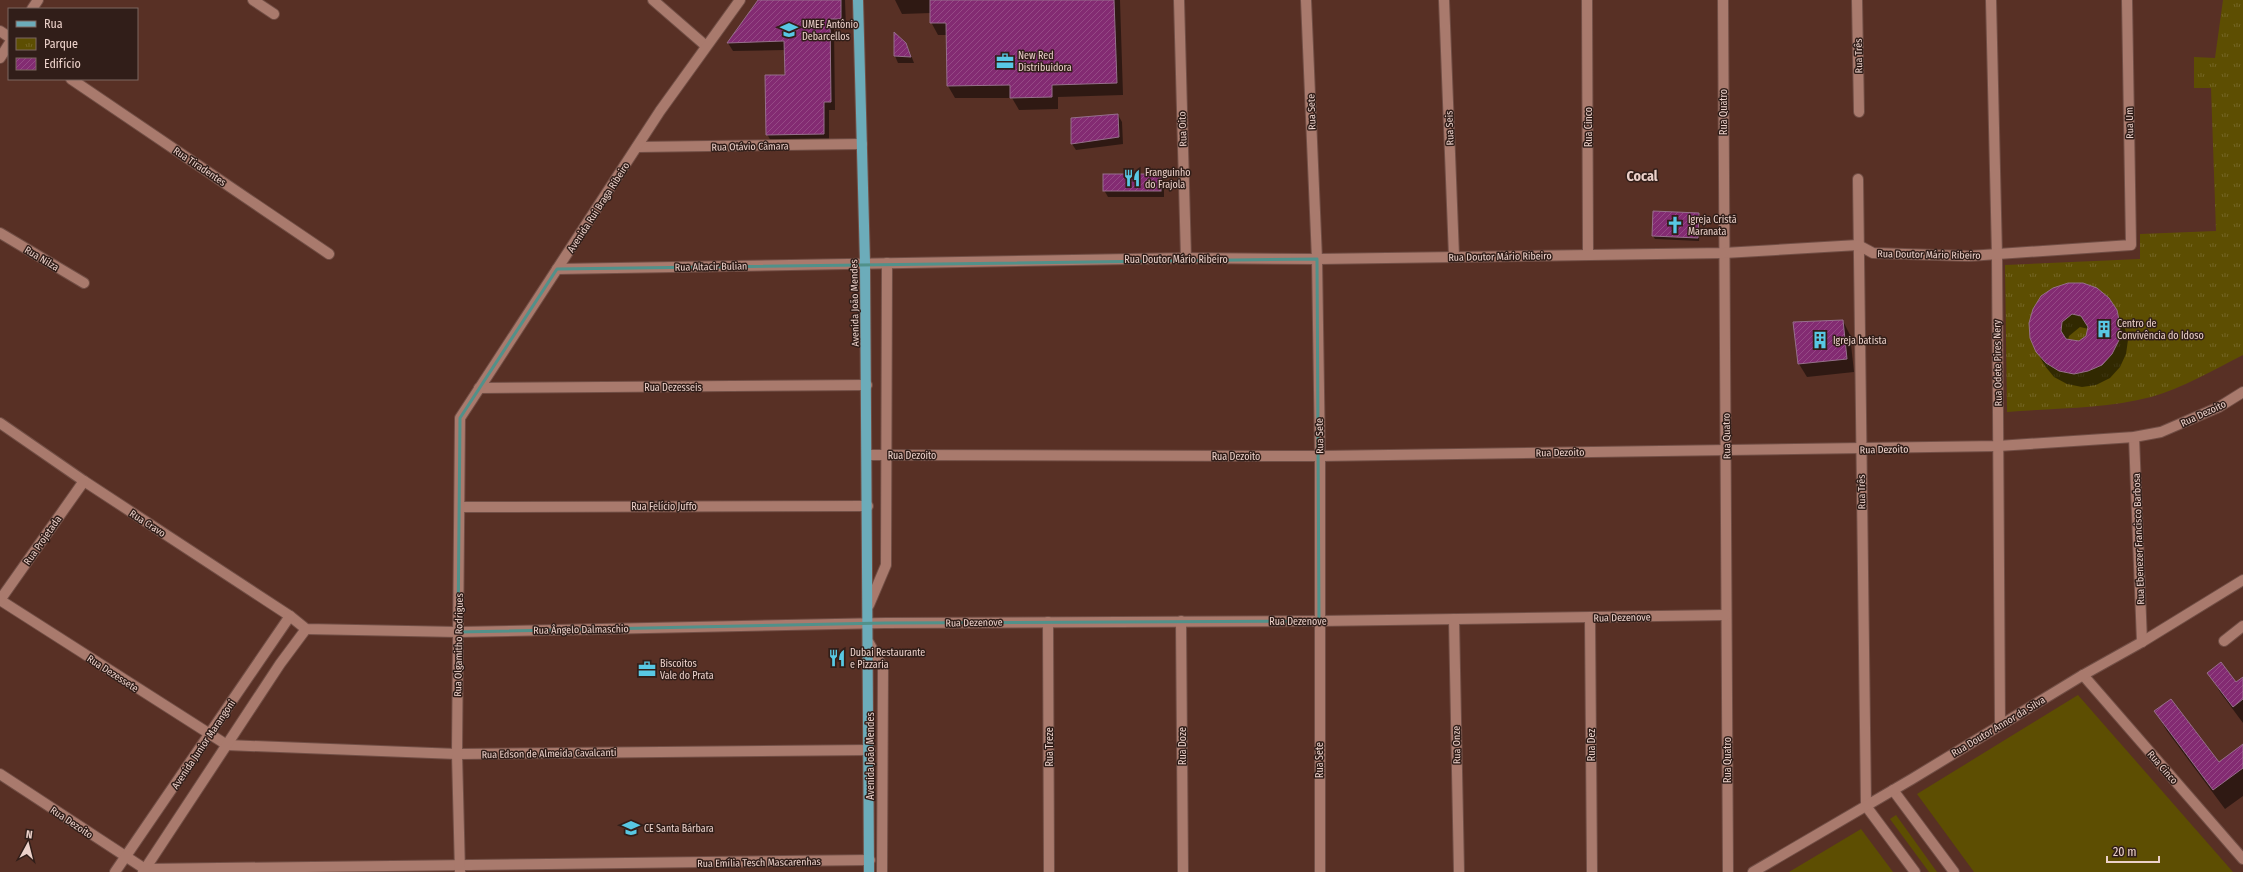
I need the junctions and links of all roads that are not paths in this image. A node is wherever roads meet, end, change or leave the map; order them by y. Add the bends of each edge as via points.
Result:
1 (253, 0) edge
2 (653, 0) edge
3 (740, 0) edge
4 (858, 0) edge
5 (1179, 0) edge
6 (1306, 0) edge
7 (1444, 0) edge
8 (1587, 0) edge
9 (1723, 0) edge
10 (1857, 0) edge
11 (1991, 0) edge
12 (2127, 0) edge
13 (274, 14) dead end
14 (8, 46) edge
15 (706, 46) junction
16 (0, 58) edge
17 (72, 80) edge
18 (1859, 112) dead end
19 (862, 144) junction
20 (637, 147) junction
21 (1858, 179) dead end
22 (0, 233) edge
23 (1858, 245) junction
24 (2131, 245) joint
25 (1724, 253) junction
26 (329, 254) dead end
27 (1588, 254) junction
28 (1997, 255) junction
29 (1454, 256) junction
30 (1186, 258) junction
31 (1317, 259) junction
32 (866, 263) junction
33 (887, 263) junction
34 (557, 269) junction
35 (84, 283) dead end
36 (867, 385) junction
37 (479, 388) junction
38 (2243, 392) edge
39 (460, 418) joint
40 (0, 423) edge
41 (2134, 437) junction
42 (1998, 446) junction
43 (1861, 449) junction
44 (1726, 450) junction
45 (867, 455) junction
46 (887, 455) junction
47 (1320, 456) junction
48 (84, 480) junction
49 (868, 506) junction
50 (460, 507) junction
51 (2243, 580) edge
52 (0, 600) edge
53 (869, 605) junction
54 (1726, 615) junction
55 (293, 618) junction
56 (1590, 618) junction
57 (1454, 619) junction
58 (1181, 621) junction
59 (1319, 621) junction
60 (1048, 622) junction
61 (869, 624) junction
62 (2243, 626) edge
63 (306, 629) junction
64 (458, 632) junction
65 (2224, 640) dead end
66 (2142, 642) junction
67 (868, 643) junction
68 (2082, 675) junction
69 (2000, 725) junction
70 (209, 734) junction
71 (227, 745) junction
72 (870, 750) junction
73 (457, 754) junction
74 (0, 774) edge
75 (1893, 790) junction
76 (1866, 806) junction
77 (125, 857) junction
78 (2243, 859) edge
79 (870, 860) junction
80 (460, 869) edge
81 (144, 871) edge
82 (115, 872) edge
83 (869, 872) edge
84 (882, 872) edge
85 (1049, 872) edge
86 (1183, 872) edge
87 (1320, 872) edge
88 (1459, 872) edge
89 (1592, 872) edge
90 (1728, 872) edge
91 (1753, 872) edge
92 (1915, 872) edge
93 (1954, 872) edge

1 - 13 street
2 - 15 street
3 - 15 street, Avenida Rui Braga Ribeiro
4 - 19 main road, Avenida João Mendes
5 - 30 street, Rua Oito
6 - 31 street, Rua Sete
7 - 29 street, Rua Seis
8 - 27 street, Rua Cinco
9 - 25 street, Rua Quatro
10 - 18 street, Rua Três
11 - 28 street, Rua Odete Pires Nery
12 - 24 street, Rua Um
14 - 16 street
15 - 20 street, Avenida Rui Braga Ribeiro
17 - 26 street, Rua Tiradentes
19 - 20 street, Rua Otávio Câmara
19 - 32 main road, Avenida João Mendes
20 - 34 street, Avenida Rui Braga Ribeiro
21 - 23 street, Rua Três
22 - 35 street, Rua Nilza
23 - 25 street, Rua Doutor Mário Ribeiro
23 - 28 street, Rua Doutor Mário Ribeiro via 1873,253
23 - 43 street, Rua Três
24 - 28 street, Rua Doutor Mário Ribeiro
25 - 27 street, Rua Doutor Mário Ribeiro
25 - 44 street, Rua Quatro
27 - 29 street, Rua Doutor Mário Ribeiro
28 - 42 street, Rua Odete Pires Nery
29 - 31 street, Rua Doutor Mário Ribeiro
30 - 31 street, Rua Doutor Mário Ribeiro
30 - 33 street, Rua Doutor Mário Ribeiro
31 - 47 street, Rua Sete
32 - 33 street, Rua Doutor Mário Ribeiro
32 - 34 street, Rua Altacir Bulian
32 - 36 main road, Avenida João Mendes
33 - 46 street, Avenida João Mendes
34 - 37 street, Avenida Rui Braga Ribeiro
36 - 37 street, Rua Dezesseis
36 - 45 main road, Avenida João Mendes
37 - 39 street, Avenida Rui Braga Ribeiro
38 - 41 street, Rua Dezoito via 2219,408 2192,420 2161,432
39 - 50 street, Rua Olgamitho Rodrigues
40 - 48 street, Rua Cravo
41 - 42 street, Rua Dezoito
41 - 66 street, Rua Ebenezer Francisco Barbosa
42 - 43 street, Rua Dezoito
42 - 69 street, Rua Odete Pires Nery
43 - 44 street, Rua Dezoito
43 - 76 street, Rua Três
44 - 47 street, Rua Dezoito
44 - 54 street, Rua Quatro
45 - 46 street, Rua Dezoito
45 - 49 main road, Avenida João Mendes
46 - 47 street, Rua Dezoito
46 - 53 street, Avenida João Mendes via 886,565
47 - 59 street, Rua Sete
48 - 52 street, Rua Projetada
48 - 55 street, Rua Cravo
49 - 50 street, Rua Felício Juffo
49 - 53 main road, Avenida João Mendes
50 - 64 street, Rua Olgamitho Rodrigues
51 - 66 street, Rua Doutor Annor da Silva
52 - 70 street, Rua Dezessete
53 - 61 main road, Avenida João Mendes
54 - 56 street, Rua Dezenove
54 - 90 street, Rua Quatro
55 - 63 street
55 - 70 street, Avenida Junior Marangoni
56 - 57 street, Rua Dezenove
56 - 89 street, Rua Dez
57 - 59 street, Rua Dezenove
57 - 88 street, Rua Onze
58 - 59 street, Rua Dezenove
58 - 60 street, Rua Dezenove
58 - 86 street, Rua Doze
59 - 87 street, Rua Sete
60 - 61 street, Rua Dezenove
60 - 85 street, Rua Treze
61 - 64 street, Rua Ângelo Dalmaschio
61 - 67 main road, Avenida João Mendes
62 - 65 street
63 - 64 street, Rua Ângelo Dalmaschio
63 - 71 street, Avenida Junior Marangoni
64 - 73 street, Rua Olgamitho Rodrigues
66 - 68 street, Rua Doutor Annor da Silva
67 - 72 main road, Avenida João Mendes
67 - 84 street, Avenida João Mendes via 882,668
68 - 69 street, Rua Doutor Annor da Silva
68 - 78 street, Rua Cinco
69 - 75 street, Rua Doutor Annor da Silva
70 - 71 street, Rua Dezessete
70 - 77 street, Avenida Junior Marangoni
71 - 73 street, Rua Edson de Almeida Cavalcanti
71 - 81 street, Avenida Junior Marangoni
72 - 73 street, Rua Edson de Almeida Cavalcanti
72 - 79 main road, Avenida João Mendes
73 - 80 street, Rua Olgamitho Rodrigues
74 - 77 street, Rua Dezoito
75 - 76 street, Rua Doutor Annor da Silva
75 - 93 street
76 - 91 street, Rua Doutor Annor da Silva
76 - 92 street
77 - 81 street, Rua Dezoito
77 - 82 street, Avenida Junior Marangoni
79 - 80 street, Rua Emília Tesch Mascarenhas
79 - 83 main road, Avenida João Mendes
80 - 81 street, Rua Emília Tesch Mascarenhas

